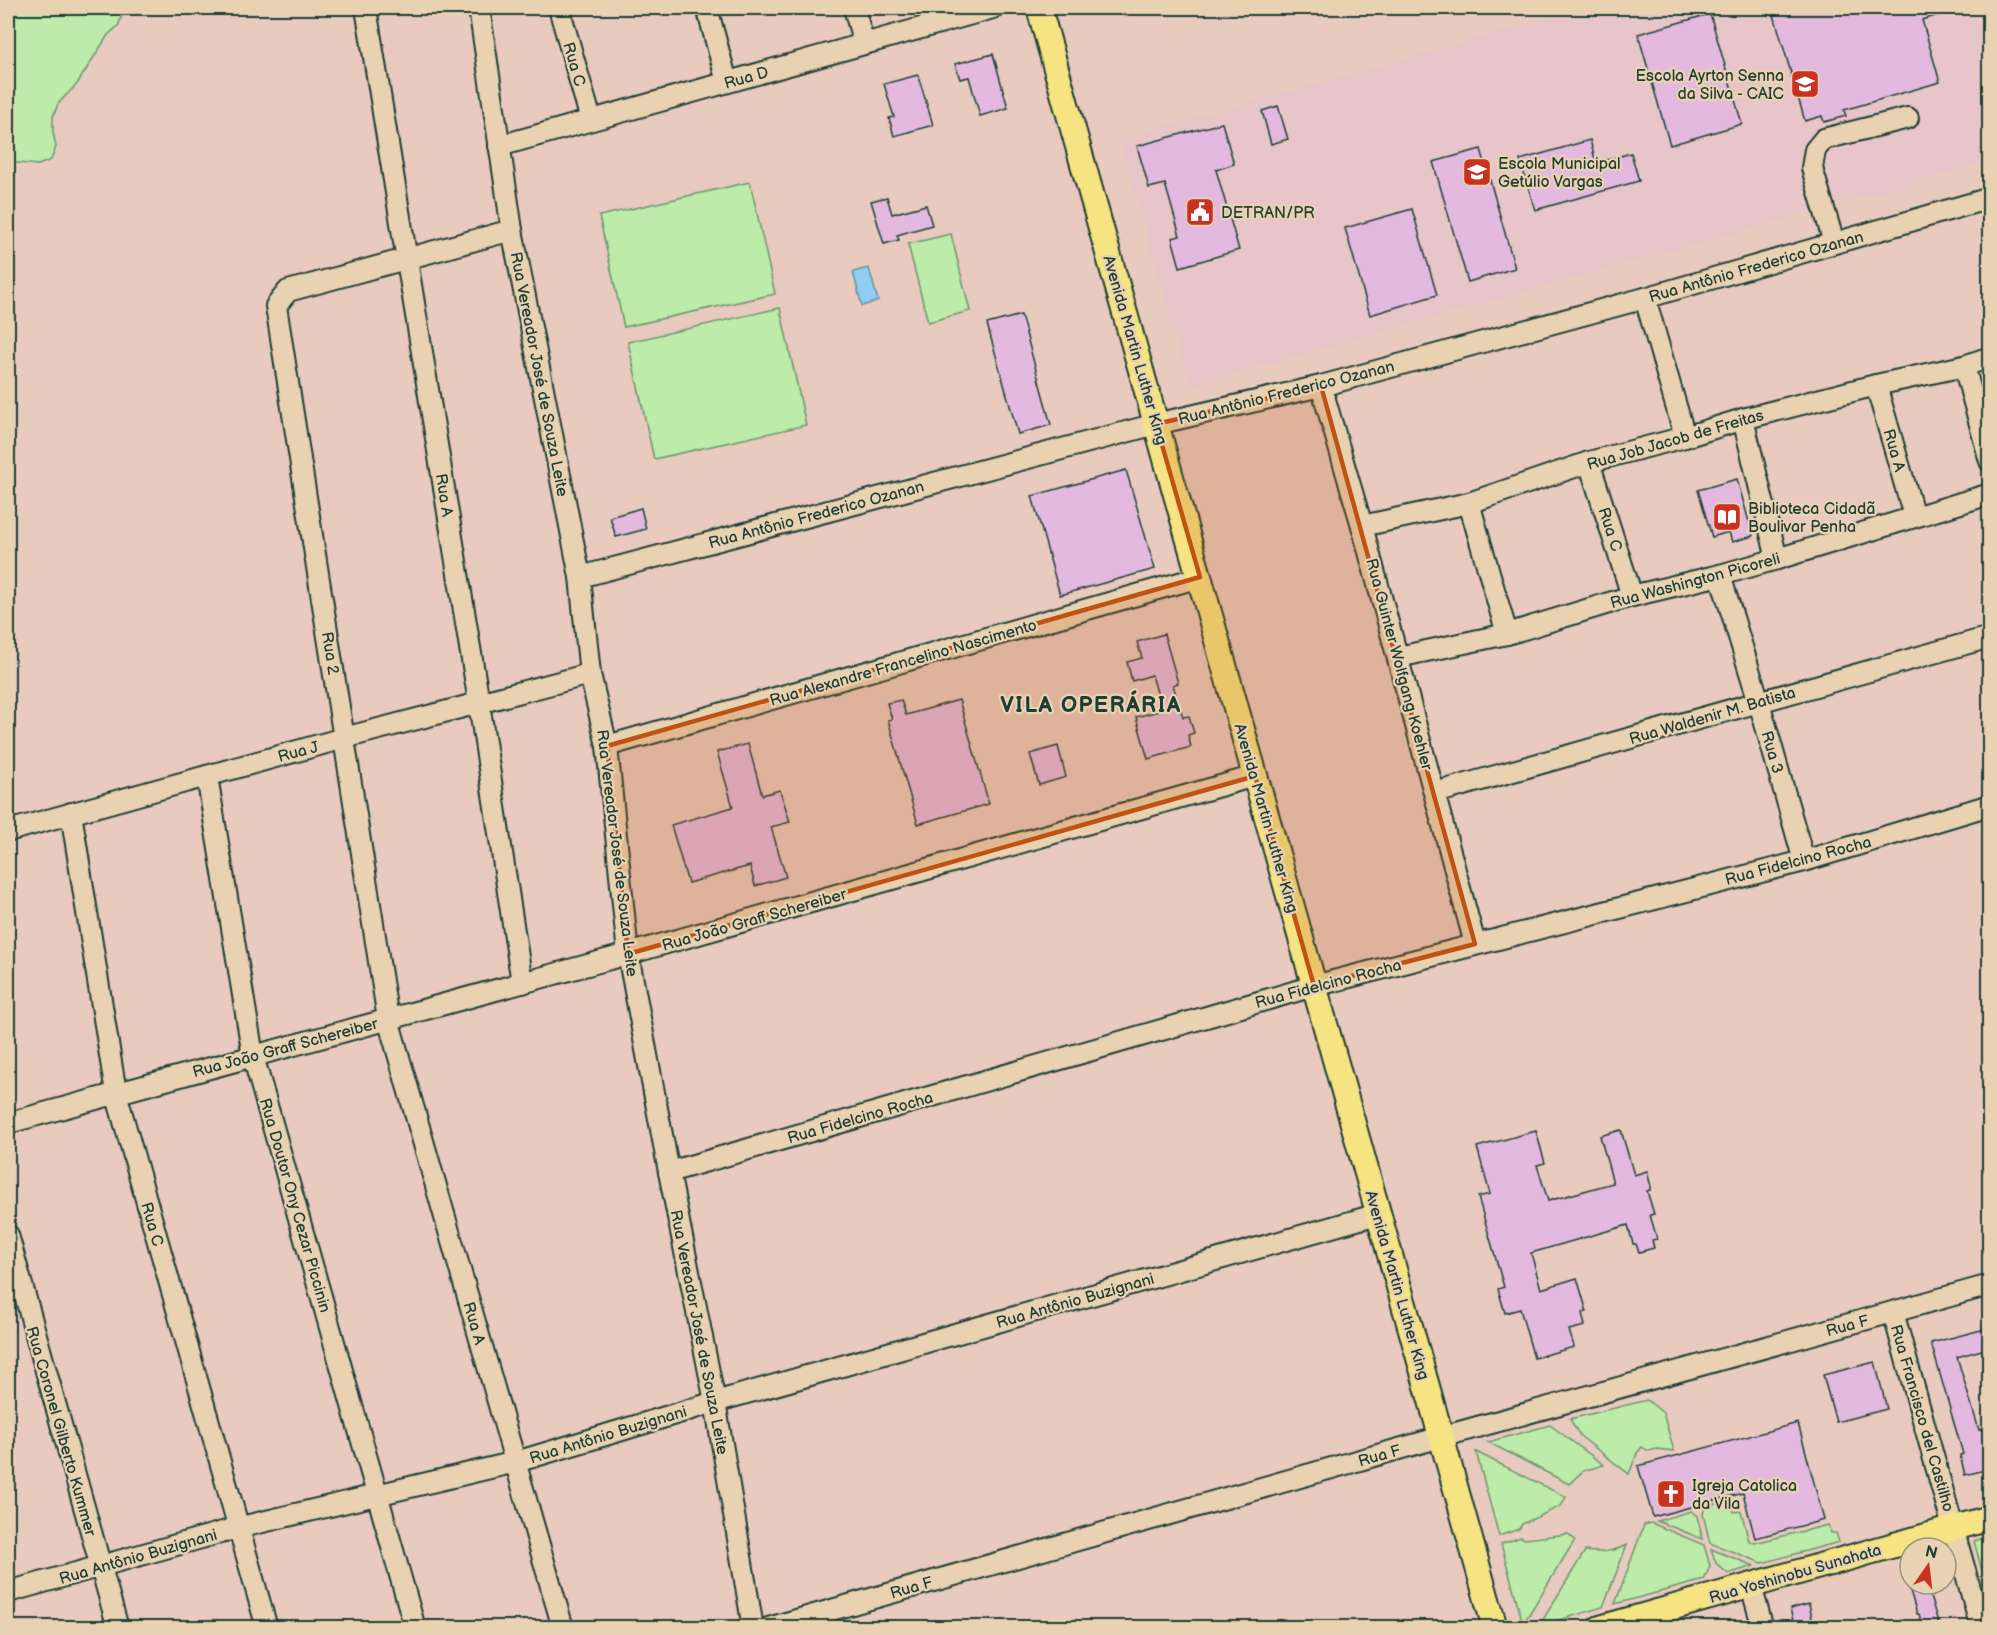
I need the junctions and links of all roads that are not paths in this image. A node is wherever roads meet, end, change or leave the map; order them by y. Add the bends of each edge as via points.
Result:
1 (366, 8) edge
2 (478, 8) edge
3 (559, 8) edge
4 (706, 8) edge
5 (854, 8) edge
6 (993, 8) edge
7 (1040, 8) edge
8 (864, 44) junction
9 (727, 82) junction
10 (1908, 118) dead end
11 (591, 120) junction
12 (499, 146) junction
13 (1989, 198) edge
14 (512, 230) junction
15 (1834, 243) junction
16 (407, 259) junction
17 (1645, 298) junction
18 (1989, 357) edge
19 (1964, 366) junction
20 (1876, 385) junction
21 (1321, 386) junction
22 (1743, 419) junction
23 (1156, 424) junction
24 (1685, 437) junction
25 (1989, 461) edge
26 (1589, 462) junction
27 (1989, 494) edge
28 (1469, 503) junction
29 (1914, 516) junction
30 (1362, 526) junction
31 (1777, 559) junction
32 (1720, 575) junction
33 (580, 577) junction
34 (1200, 578) junction
35 (1632, 596) junction
36 (1507, 634) junction
37 (1989, 637) edge
38 (1398, 657) junction
39 (590, 674) junction
40 (1759, 702) junction
41 (479, 703) junction
42 (344, 738) junction
43 (607, 746) junction
44 (207, 776) junction
45 (1256, 777) junction
46 (1435, 793) junction
47 (1989, 805) edge
48 (71, 813) junction
49 (8, 831) edge
50 (1804, 861) junction
51 (1474, 944) junction
52 (628, 954) junction
53 (522, 983) junction
54 (1314, 986) junction
55 (388, 1019) junction
56 (253, 1056) junction
57 (116, 1093) junction
58 (8, 1123) edge
59 (669, 1172) junction
60 (1378, 1214) junction
61 (8, 1235) edge
62 (1989, 1285) edge
63 (1893, 1312) junction
64 (715, 1402) junction
65 (1441, 1437) junction
66 (516, 1462) junction
67 (378, 1494) junction
68 (1989, 1518) edge
69 (237, 1527) junction
70 (1954, 1528) junction
71 (100, 1567) junction
72 (1751, 1586) junction
73 (8, 1592) edge
74 (118, 1628) edge
75 (267, 1628) edge
76 (416, 1628) edge
77 (562, 1628) edge
78 (753, 1628) edge
79 (768, 1628) edge
80 (1495, 1628) edge
81 (1600, 1628) edge
82 (1763, 1628) edge
83 (1981, 1628) edge

1 - 16 street, Rua A
2 - 12 street, Rua Vereador José de Souza Leite
3 - 11 street, Rua C
4 - 9 street
5 - 8 street
6 - 8 street, Rua D
7 - 23 main road, Avenida Martin Luther King
8 - 9 street, Rua D
9 - 11 street, Rua D
10 - 15 street via 1824,139 1815,150 1812,168
11 - 12 street, Rua D
12 - 14 street, Rua Vereador José de Souza Leite
13 - 15 street, Rua Antônio Frederico Ozanan
14 - 16 street
14 - 33 street, Rua Vereador José de Souza Leite
15 - 17 street, Rua Antônio Frederico Ozanan
16 - 41 street, Rua A
16 - 42 street, Rua 2 via 288,291 276,306
17 - 21 street, Rua Antônio Frederico Ozanan
17 - 24 street
18 - 19 street, Rua Job Jacob de Freitas
19 - 20 street, Rua Job Jacob de Freitas
19 - 25 street
20 - 22 street, Rua Job Jacob de Freitas
20 - 29 street, Rua A
21 - 23 street, Rua Antônio Frederico Ozanan
21 - 30 street, Rua Guinter Wolfgang Koehler
22 - 24 street, Rua Job Jacob de Freitas
22 - 31 street
23 - 33 street, Rua Antônio Frederico Ozanan
23 - 34 main road, Avenida Martin Luther King
24 - 26 street, Rua Job Jacob de Freitas
26 - 28 street, Rua Job Jacob de Freitas
26 - 35 street, Rua C
27 - 29 street, Rua Washington Picoreli
28 - 30 street, Rua Job Jacob de Freitas
28 - 36 street
29 - 31 street, Rua Washington Picoreli
30 - 38 street, Rua Guinter Wolfgang Koehler
31 - 32 street, Rua Washington Picoreli
32 - 35 street, Rua Washington Picoreli
32 - 40 street, Rua 3
33 - 39 street, Rua Vereador José de Souza Leite
34 - 43 street, Rua Alexandre Francelino Nascimento
34 - 45 main road, Avenida Martin Luther King
35 - 36 street, Rua Washington Picoreli
36 - 38 street, Rua Washington Picoreli
37 - 40 street, Rua Waldenir M. Batista
38 - 46 street, Rua Guinter Wolfgang Koehler
39 - 41 street, Rua J
39 - 43 street, Rua Vereador José de Souza Leite
40 - 46 street, Rua Waldenir M. Batista
40 - 50 street, Rua 3
41 - 42 street, Rua J
41 - 53 street, Rua A
42 - 44 street, Rua J
42 - 55 street, Rua 2
43 - 52 street, Rua Vereador José de Souza Leite
44 - 48 street, Rua J
44 - 56 street, Rua Doutor Ony Cezar Piccinin
45 - 52 street, Rua João Graff Schereiber
45 - 54 main road, Avenida Martin Luther King
46 - 51 street, Rua Guinter Wolfgang Koehler
47 - 50 street, Rua Fidelcino Rocha
48 - 49 street, Rua J
48 - 57 street, Rua C
50 - 51 street, Rua Fidelcino Rocha
51 - 54 street, Rua Fidelcino Rocha
52 - 53 street, Rua João Graff Schereiber
52 - 59 street, Rua Vereador José de Souza Leite
53 - 55 street, Rua João Graff Schereiber
54 - 59 street, Rua Fidelcino Rocha
54 - 60 main road, Avenida Martin Luther King
55 - 56 street, Rua João Graff Schereiber
55 - 66 street, Rua A
56 - 57 street, Rua João Graff Schereiber
56 - 67 street, Rua Doutor Ony Cezar Piccinin
57 - 58 street, Rua João Graff Schereiber
57 - 69 street, Rua C
59 - 64 street, Rua Vereador José de Souza Leite
60 - 64 street, Rua Antônio Buzignani
60 - 65 main road, Avenida Martin Luther King
61 - 71 street, Rua Coronel Gilberto Kummer
62 - 63 street, Rua F
63 - 65 street, Rua F
63 - 70 street, Rua Francisco del Castilho
64 - 66 street, Rua Antônio Buzignani
64 - 78 street, Rua Vereador José de Souza Leite
65 - 79 street, Rua F
65 - 80 main road, Avenida Martin Luther King
66 - 67 street, Rua Antônio Buzignani
66 - 77 street, Rua A
67 - 69 street, Rua Antônio Buzignani
67 - 76 street, Rua Doutor Ony Cezar Piccinin
68 - 70 main road, Rua Yoshinobu Sunahata
69 - 71 street, Rua Antônio Buzignani
69 - 75 street, Rua C
70 - 72 main road, Rua Yoshinobu Sunahata
70 - 83 street, Rua Francisco del Castilho
71 - 73 street, Rua Antônio Buzignani
71 - 74 street, Rua Coronel Gilberto Kummer
72 - 81 main road, Rua Yoshinobu Sunahata
72 - 82 street

